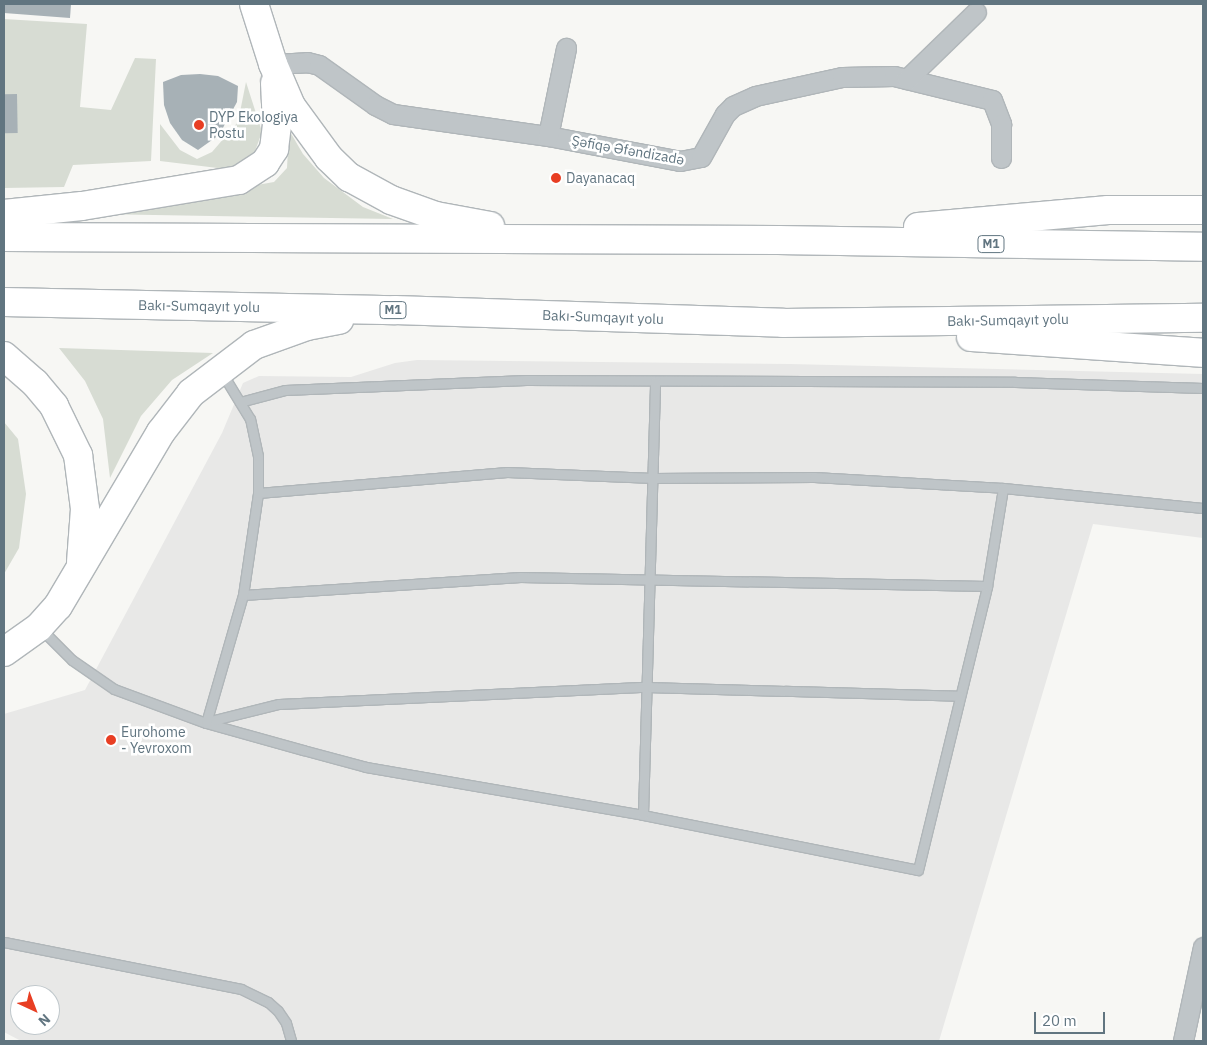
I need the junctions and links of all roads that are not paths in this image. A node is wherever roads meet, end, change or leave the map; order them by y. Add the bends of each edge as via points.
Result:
1 (254, 4) edge
2 (976, 12) dead end
3 (566, 48) dead end
4 (273, 64) junction
5 (907, 79) junction
6 (548, 136) junction
7 (1001, 158) dead end
8 (1203, 210) edge
9 (4, 214) edge
10 (4, 237) edge
11 (588, 240) junction
12 (778, 240) junction
13 (1203, 247) edge
14 (4, 302) edge
15 (394, 310) junction
16 (1203, 318) edge
17 (783, 323) junction
18 (1203, 354) edge
19 (4, 356) edge
20 (219, 369) junction
21 (655, 381) junction
22 (1203, 388) edge
23 (240, 402) junction
24 (654, 478) junction
25 (1003, 488) junction
26 (258, 493) junction
27 (1203, 508) edge
28 (80, 571) junction
29 (650, 579) junction
30 (987, 586) junction
31 (243, 595) junction
32 (39, 627) junction
33 (4, 652) edge
34 (646, 687) junction
35 (959, 696) junction
36 (206, 722) junction
37 (643, 815) junction
38 (4, 942) edge
39 (1203, 947) edge
40 (291, 1041) edge
41 (1183, 1041) edge

1 - 4 highway
2 - 5 street
3 - 6 street
4 - 6 street, Şəfiqə Əfəndizadə via 307,62 319,66 393,114
4 - 9 highway via 276,138 265,163 253,173 239,180 190,190
4 - 11 highway via 291,106 312,139 350,177 367,188 436,216
5 - 6 street, Şəfiqə Əfəndizadə via 866,74 755,96 733,106 725,114 710,147 692,161
5 - 7 street, Şəfiqə Əfəndizadə via 992,100 1001,124
8 - 12 highway via 1108,210
10 - 11 highway, M1
11 - 12 highway, M1
12 - 13 highway, M1
14 - 15 highway, Bakı-Sumqayıt yolu / M1
15 - 17 highway, Bakı-Sumqayıt yolu / M1
15 - 20 highway via 308,326 254,345
16 - 17 highway, Bakı-Sumqayıt yolu / M1
17 - 18 highway
19 - 28 highway via 35,383 54,406 78,455 85,509
20 - 23 lane
20 - 28 highway via 191,394 161,432
21 - 22 lane via 1015,382
21 - 23 lane via 526,380 285,390
21 - 24 lane
23 - 26 lane via 255,436
24 - 25 lane via 814,477
24 - 26 lane via 507,472
24 - 29 lane
25 - 27 lane
25 - 30 lane
26 - 31 lane
28 - 32 highway via 58,606
29 - 30 lane
29 - 31 lane via 520,576
29 - 34 lane
30 - 35 lane
31 - 36 lane
32 - 33 highway
32 - 36 lane via 72,660 114,689
34 - 35 lane
34 - 36 lane via 308,702 248,710
34 - 37 lane
35 - 37 lane via 918,870
36 - 37 lane via 366,767
38 - 40 lane via 241,989 278,1010
39 - 41 street

